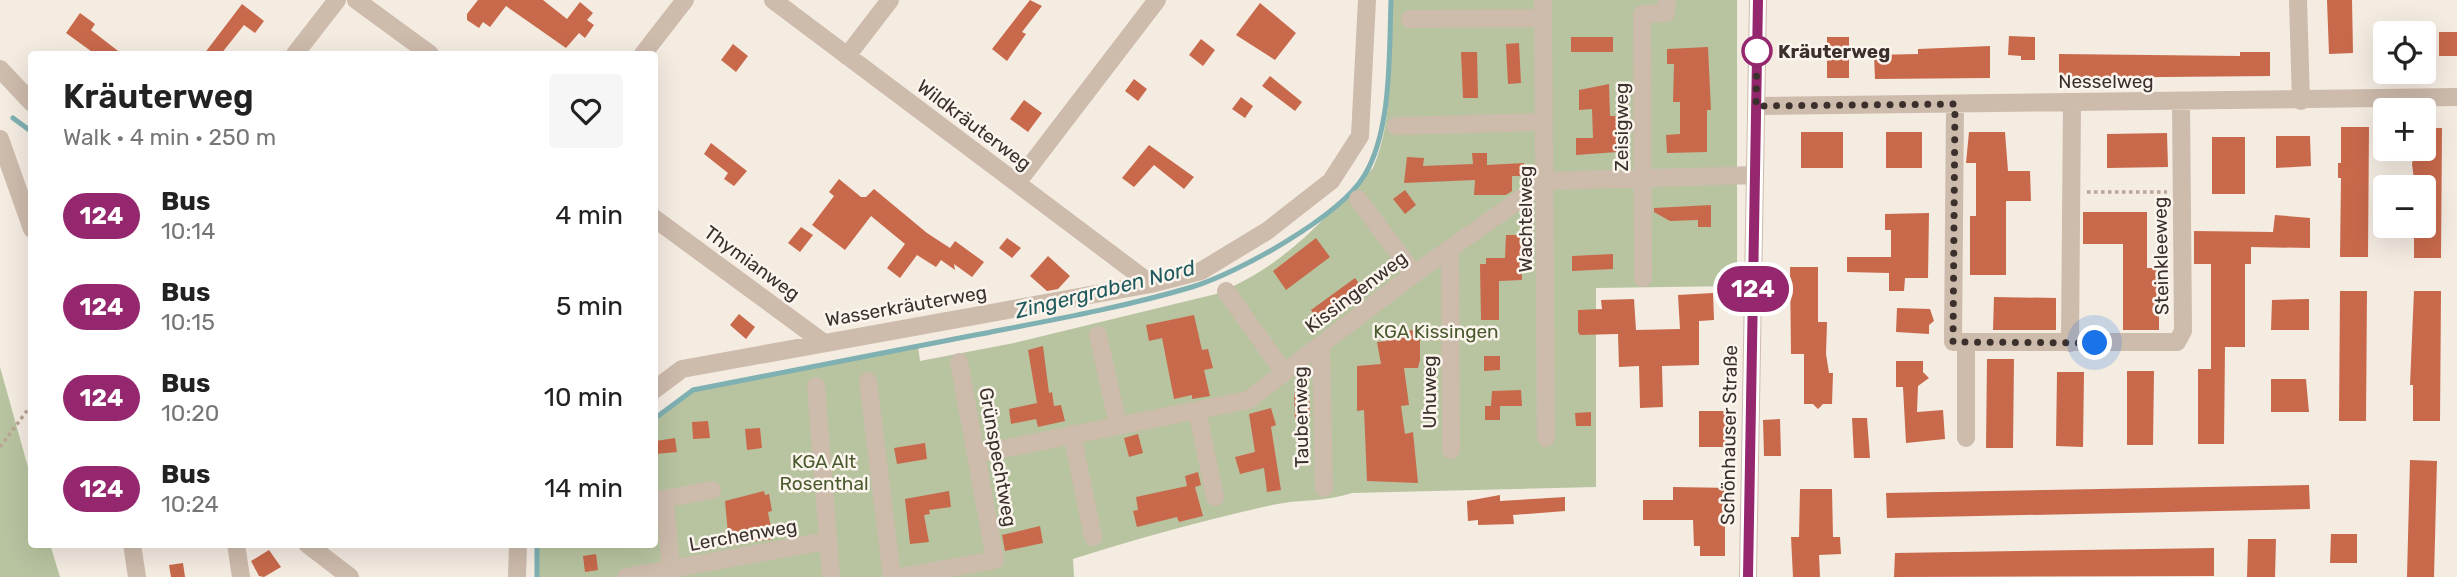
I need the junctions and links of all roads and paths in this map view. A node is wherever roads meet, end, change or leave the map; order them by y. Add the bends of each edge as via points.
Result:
1 (337, 0) edge
2 (356, 0) edge
3 (685, 0) edge
4 (773, 0) edge
5 (890, 0) edge
6 (1157, 0) edge
7 (1367, 0) edge
8 (1667, 0) edge
9 (1758, 0) edge
10 (2298, 0) edge
11 (1543, 9) edge
12 (1410, 19) dead end
13 (297, 51) edge
14 (426, 51) edge
15 (645, 51) edge
16 (847, 56) junction
17 (0, 69) edge
18 (2457, 97) edge
19 (28, 99) edge
20 (2301, 101) junction
21 (2181, 102) junction
22 (2072, 103) junction
23 (1955, 104) junction
24 (1756, 106) junction
25 (1544, 122) junction
26 (1396, 126) dead end
27 (0, 139) edge
28 (1755, 175) junction
29 (1642, 177) junction
30 (1546, 181) junction
31 (1017, 183) junction
32 (2071, 191) junction
33 (2182, 192) junction
34 (1358, 199) dead end
35 (28, 218) edge
36 (658, 221) edge
37 (1450, 249) junction
38 (1414, 274) junction
39 (1643, 278) dead end
40 (1150, 284) junction
41 (1226, 291) dead end
42 (1098, 335) dead end
43 (824, 342) junction
44 (1966, 342) junction
45 (2070, 343) junction
46 (1321, 345) junction
47 (959, 362) dead end
48 (1283, 371) junction
49 (868, 381) dead end
50 (816, 386) dead end
51 (658, 387) edge
52 (28, 409) edge
53 (1197, 410) junction
54 (1118, 425) junction
55 (1072, 434) junction
56 (1546, 438) dead end
57 (1966, 438) dead end
58 (0, 447) edge
59 (1451, 450) dead end
60 (977, 454) junction
61 (1324, 488) dead end
62 (712, 491) dead end
63 (1215, 497) dead end
64 (660, 500) edge
65 (1093, 537) dead end
66 (827, 541) junction
67 (133, 548) edge
68 (237, 548) edge
69 (312, 548) edge
70 (518, 548) edge
71 (671, 569) junction
72 (137, 577) edge
73 (241, 577) edge
74 (350, 577) edge
75 (517, 577) edge
76 (626, 577) edge
77 (831, 577) edge
78 (892, 577) edge
79 (900, 577) edge
80 (1748, 577) edge

1 - 13 street
2 - 14 street
3 - 15 street
4 - 16 street, Wildkräuterweg
5 - 16 street
6 - 31 street
7 - 40 street, Wasserkräuterweg via 1360,136 1331,181 1268,231 1201,271
8 - 29 street, Zeisigweg via 1666,13 1642,14
9 - 24 street, Schönhauser Straße
10 - 20 street
11 - 12 street
11 - 25 street, Wachtelweg
16 - 31 street, Wildkräuterweg
17 - 19 street
18 - 20 street, Nesselweg
20 - 21 street, Nesselweg
21 - 22 street, Nesselweg
21 - 33 street, Steinkleeweg
22 - 23 street, Nesselweg
22 - 32 street
23 - 24 street, Nesselweg
23 - 44 street via 1953,342
24 - 28 street, Schönhauser Straße
25 - 26 street
25 - 30 street, Wachtelweg
27 - 35 street
28 - 29 street
28 - 80 street, Schönhauser Straße
29 - 30 street
29 - 39 street, Zeisigweg
30 - 37 street, Kissingenweg
30 - 56 street, Wachtelweg
31 - 40 street, Wildkräuterweg
32 - 33 path
32 - 45 street
33 - 45 street, Steinkleeweg via 2183,331 2177,342
34 - 38 street
36 - 43 street, Thymianweg
37 - 38 street, Kissingenweg
37 - 59 street, Uhuweg
38 - 46 street, Kissingenweg
40 - 43 street, Wasserkräuterweg
41 - 48 street
42 - 54 street
43 - 51 street, Wasserkräuterweg via 681,369
44 - 45 street, Steinkleeweg
44 - 57 street
46 - 48 street, Kissingenweg
46 - 61 street, Taubenweg
47 - 60 street, Grünspechtweg
48 - 53 street, Kissingenweg via 1248,400
49 - 78 street
50 - 66 street
52 - 58 path
53 - 54 street, Kissingenweg
53 - 63 street
54 - 55 street, Kissingenweg
55 - 60 street, Kissingenweg
55 - 65 street
60 - 79 street, Grünspechtweg via 995,560
62 - 64 street
64 - 71 street
66 - 71 street, Lerchenweg
66 - 77 street
67 - 72 street
68 - 73 street
69 - 74 street
70 - 75 street
71 - 76 street, Lerchenweg

